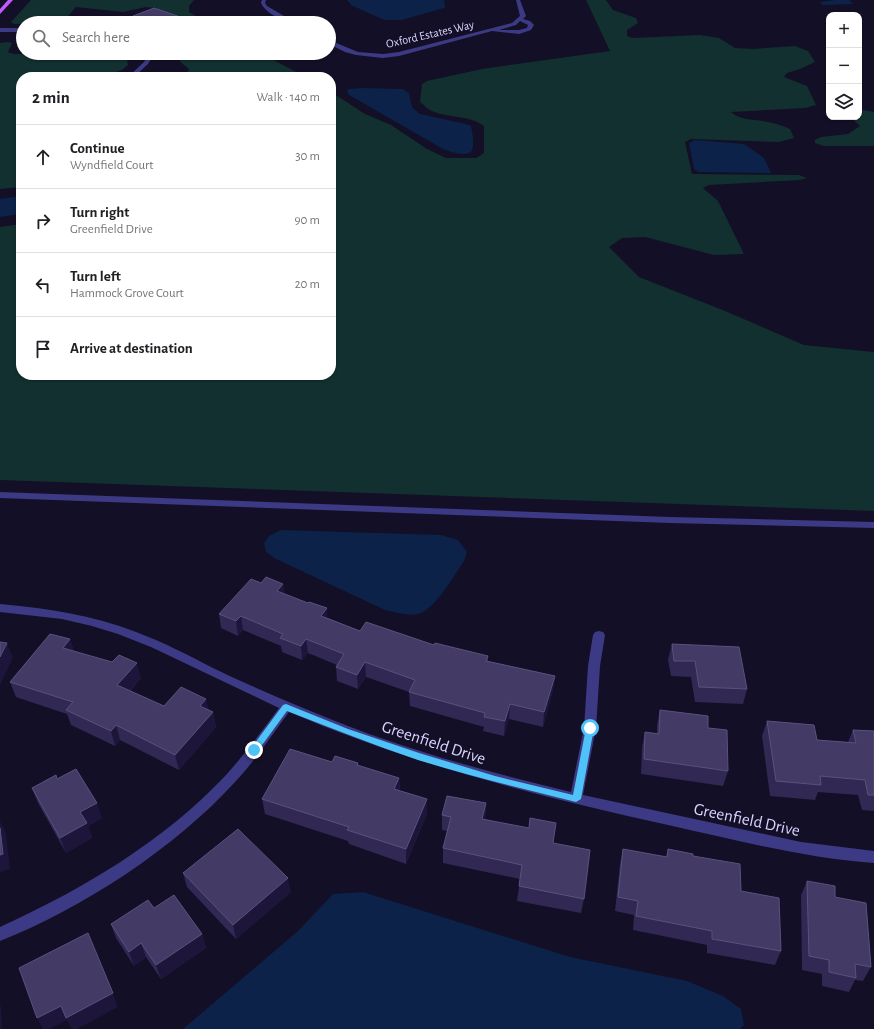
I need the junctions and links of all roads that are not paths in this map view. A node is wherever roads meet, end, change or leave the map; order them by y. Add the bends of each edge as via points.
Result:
1 (11, 0) edge
2 (264, 0) edge
3 (518, 0) edge
4 (0, 12) edge
5 (280, 16) edge
6 (520, 20) junction
7 (0, 30) edge
8 (16, 30) edge
9 (489, 30) junction
10 (336, 46) edge
11 (148, 60) edge
12 (136, 72) edge
13 (0, 495) edge
14 (874, 525) edge
15 (0, 608) edge
16 (599, 635) dead end
17 (286, 707) junction
18 (576, 799) junction
19 (874, 858) edge
20 (0, 934) edge

1 - 4 main road
2 - 5 street via 264,7
3 - 6 street, Oxford Estates Way via 523,13
6 - 9 street, Oxford Estates Way
6 - 9 street, Oxford Estates Way via 528,22 531,25 529,29 508,33
7 - 8 street
9 - 10 street, Oxford Estates Way via 383,56 358,54
11 - 12 street
13 - 14 street via 670,520
15 - 17 street, Greenfield Drive via 57,614 121,630 166,648
16 - 18 street via 590,728
17 - 18 street, Greenfield Drive via 418,756
17 - 20 street via 230,779 185,822 131,864 91,889 48,913
18 - 19 street, Greenfield Drive via 812,850

